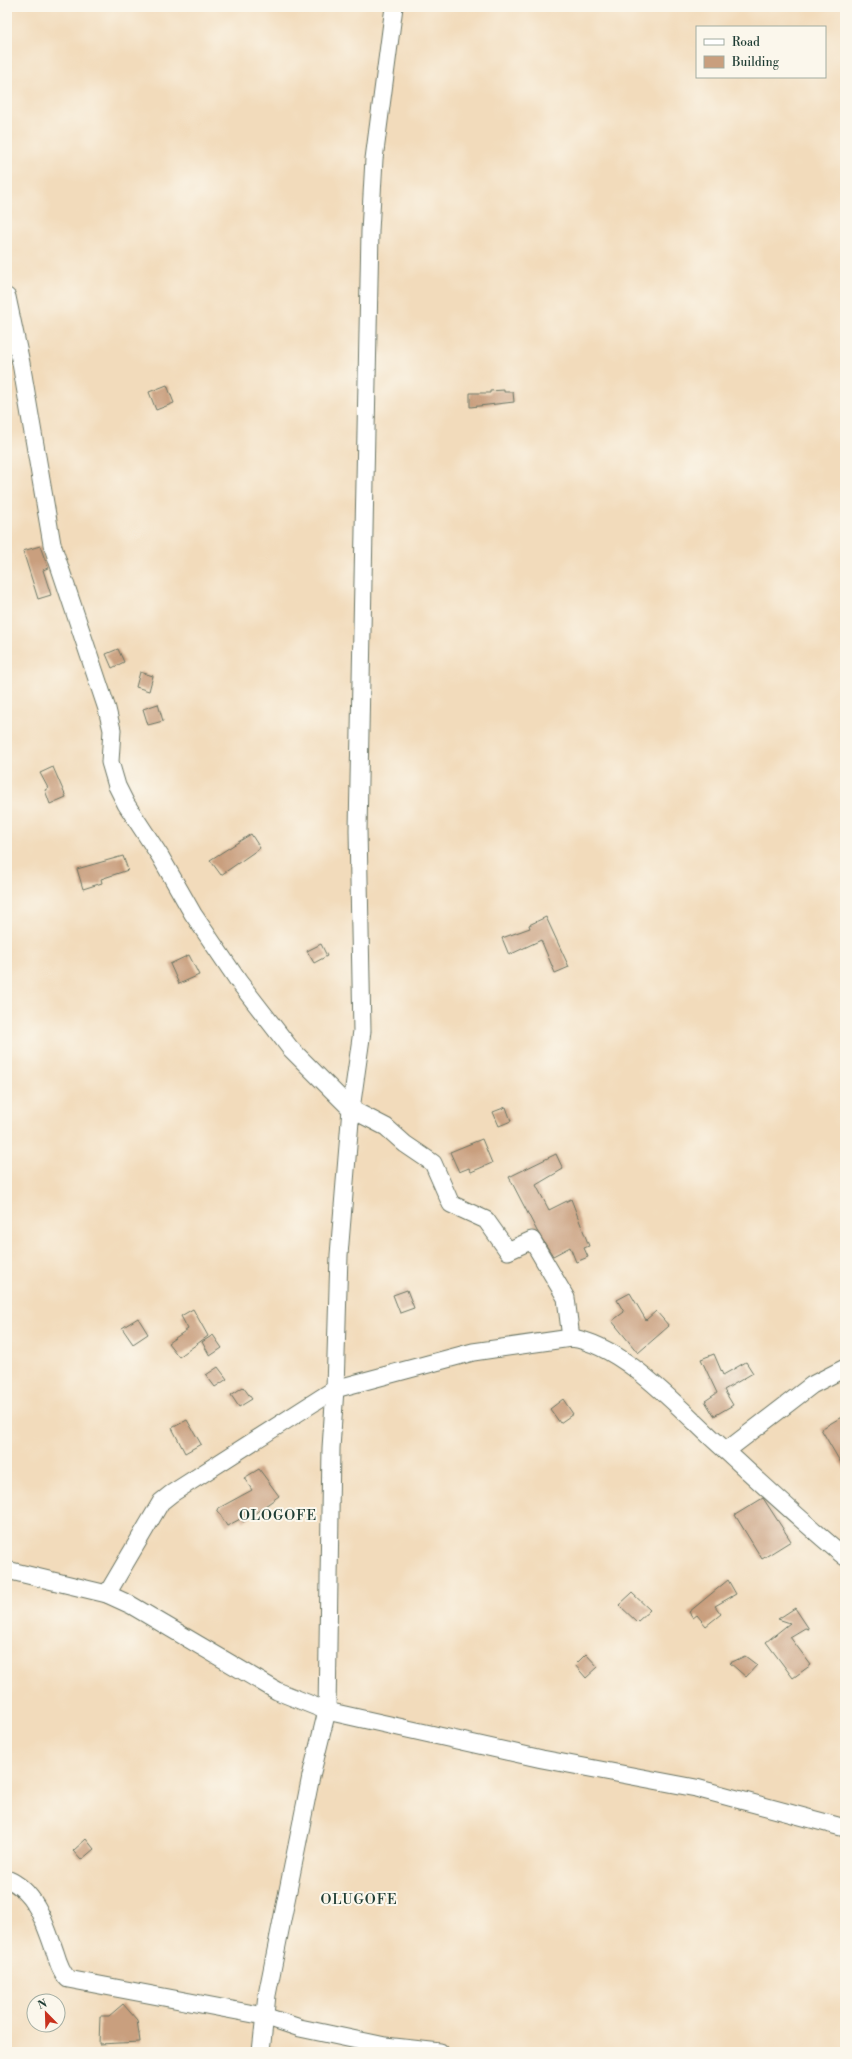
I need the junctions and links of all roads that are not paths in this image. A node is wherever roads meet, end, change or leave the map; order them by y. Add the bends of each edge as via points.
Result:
1 (394, 7) edge
2 (7, 297) edge
3 (351, 1108) junction
4 (571, 1338) junction
5 (845, 1368) edge
6 (335, 1389) junction
7 (726, 1451) junction
8 (845, 1557) edge
9 (7, 1570) edge
10 (107, 1594) junction
11 (327, 1711) junction
12 (845, 1828) edge
13 (7, 1879) edge
14 (264, 2016) junction
15 (261, 2052) edge
16 (440, 2052) edge

1 - 3 street via 374,159 370,231 358,830 362,1031
2 - 3 street via 52,544 107,709 112,730 110,762 117,786 193,914 239,982 290,1048
3 - 4 street via 386,1127 433,1163 451,1204 486,1220 508,1251 532,1240 566,1298
3 - 6 street via 339,1255
4 - 6 street via 473,1352
4 - 7 street via 599,1345 646,1377
5 - 7 street via 812,1385
6 - 10 street via 162,1502
6 - 11 street via 330,1448
7 - 8 street
9 - 10 street
10 - 11 street via 131,1605 277,1691
11 - 12 street via 542,1759 696,1788
11 - 14 street via 311,1776
13 - 14 street via 30,1894 51,1940 62,1973 68,1979
14 - 15 street
14 - 16 street via 300,2028 384,2046

